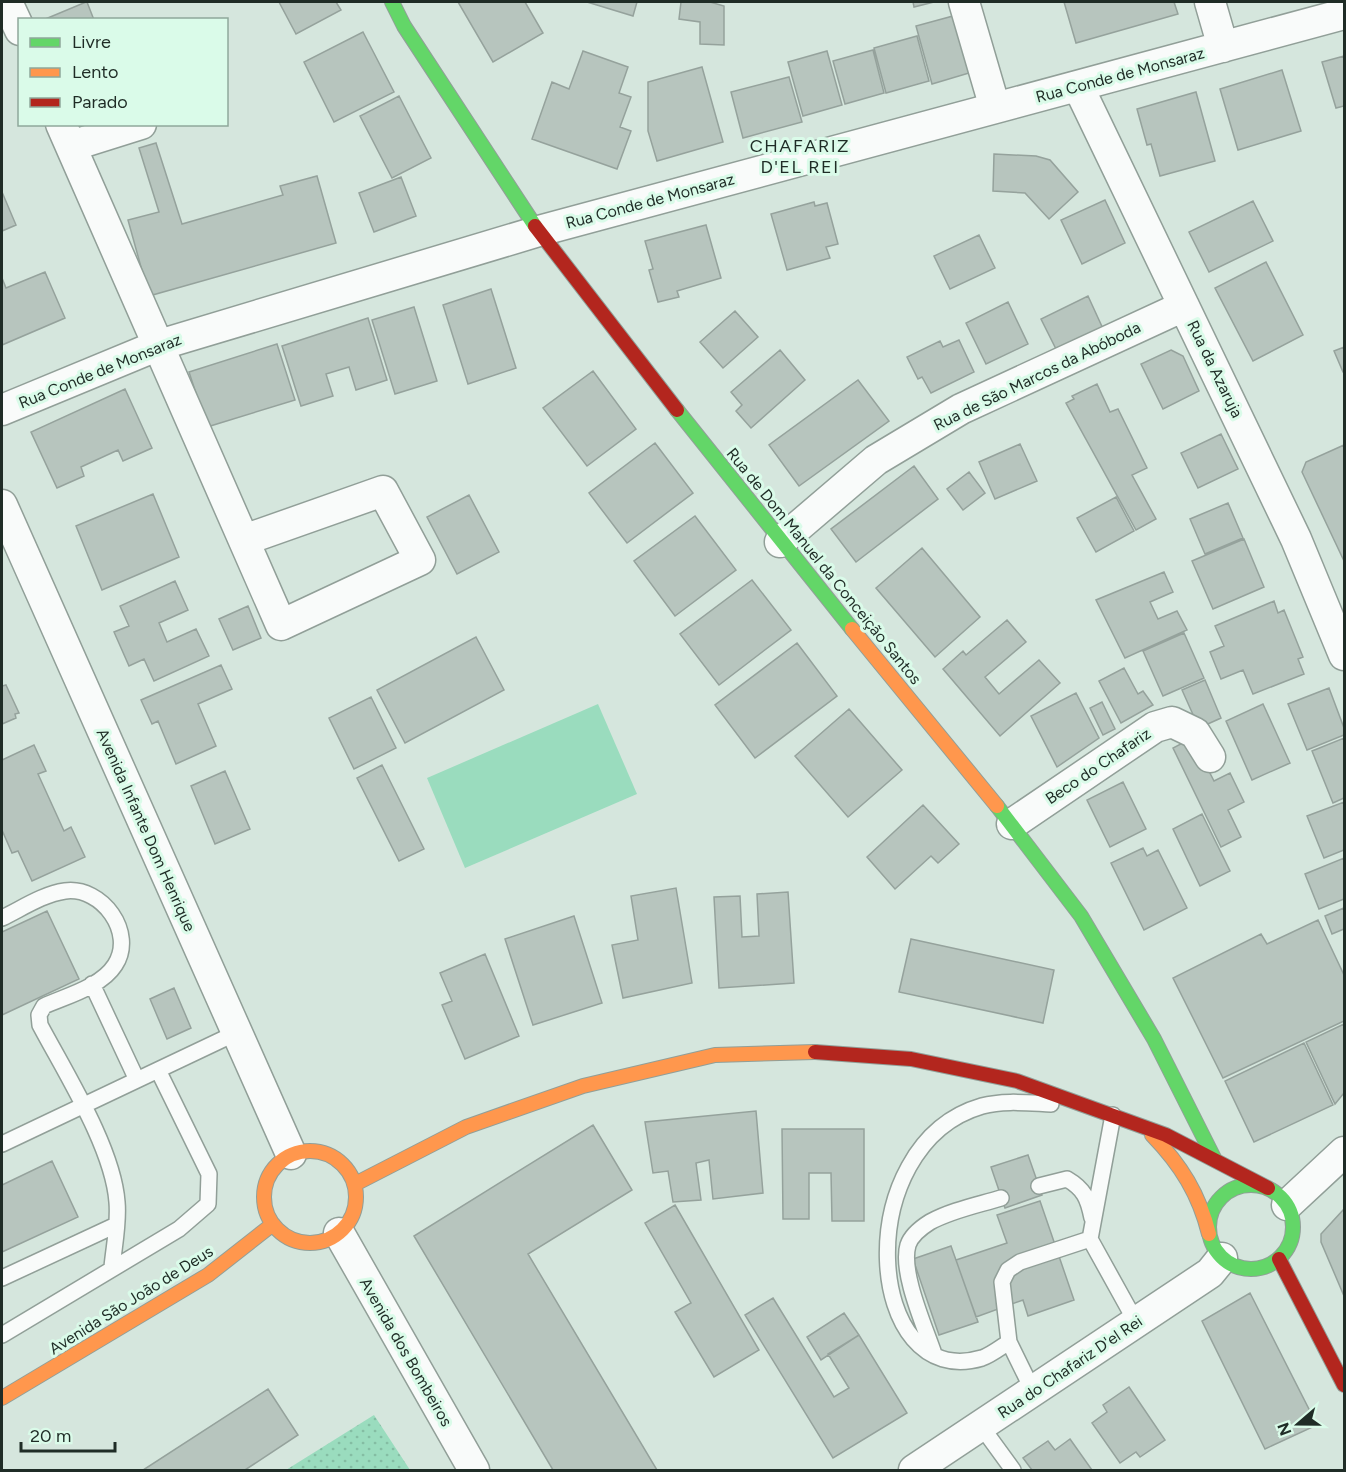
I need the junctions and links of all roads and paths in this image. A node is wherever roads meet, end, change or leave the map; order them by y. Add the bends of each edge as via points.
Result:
1 (7, 2) edge
2 (392, 2) edge
3 (964, 2) edge
4 (1210, 2) edge
5 (1344, 14) edge
6 (18, 26) edge
7 (1223, 47) junction
8 (1078, 86) junction
9 (995, 108) junction
10 (127, 126) edge
11 (66, 135) edge
12 (539, 231) junction
13 (1184, 306) junction
14 (159, 345) junction
15 (2, 410) edge
16 (2, 505) edge
17 (244, 540) junction
18 (780, 542) junction
19 (1344, 655) edge
20 (1210, 757) dead end
21 (1012, 824) junction
22 (2, 918) edge
23 (92, 984) junction
24 (236, 1032) junction
25 (158, 1070) junction
26 (137, 1080) junction
27 (1083, 1105) junction
28 (82, 1106) junction
29 (1113, 1115) junction
30 (1136, 1125) junction
31 (2, 1144) edge
32 (1344, 1152) edge
33 (291, 1154) junction
34 (1215, 1160) junction
35 (355, 1184) junction
36 (1039, 1186) dead end
37 (1278, 1197) junction
38 (1001, 1198) dead end
39 (273, 1224) junction
40 (116, 1226) junction
41 (1092, 1232) junction
42 (339, 1233) junction
43 (1215, 1247) junction
44 (1279, 1259) junction
45 (112, 1267) junction
46 (2, 1278) edge
47 (1136, 1322) junction
48 (2, 1335) edge
49 (1009, 1342) junction
50 (934, 1354) junction
51 (1344, 1385) edge
52 (1033, 1391) junction
53 (2, 1398) edge
54 (981, 1425) junction
55 (474, 1470) edge
56 (914, 1470) edge
57 (1013, 1470) edge

1 - 6 street
2 - 12 main road, Rua de Dom Manuel da Conceição Santos
3 - 9 street
4 - 7 street
5 - 7 street, Rua Conde de Monsaraz
7 - 8 street, Rua Conde de Monsaraz
8 - 9 street, Rua Conde de Monsaraz
8 - 13 street, Rua da Azaruja
9 - 12 street, Rua Conde de Monsaraz
10 - 11 street
11 - 14 street
12 - 14 street, Rua Conde de Monsaraz
12 - 18 main road, Rua de Dom Manuel da Conceição Santos
13 - 18 street, Rua de São Marcos da Abóboda via 961,409 876,460
13 - 19 street, Rua da Azaruja via 1296,539
14 - 15 street, Rua Conde de Monsaraz
14 - 17 street
16 - 24 street, Avenida Infante Dom Henrique
17 - 17 street via 281,625 420,560 383,491
18 - 21 main road, Rua de Dom Manuel da Conceição Santos
20 - 21 street, Beco do Chafariz via 1195,733 1172,722 1155,727
21 - 34 main road, Rua de Dom Manuel da Conceição Santos via 1081,916 1154,1039
22 - 23 lane via 66,891 89,894 112,912 122,940 116,965
23 - 26 lane
23 - 28 lane via 44,1006 39,1015 39,1025
24 - 25 lane
24 - 33 street, Avenida Infante Dom Henrique
25 - 26 lane
25 - 45 lane via 209,1174 208,1204 179,1229
26 - 28 lane
27 - 29 main road
27 - 35 main road via 1017,1081 911,1059 827,1052 715,1055 583,1086 466,1127
27 - 50 lane via 983,1106 961,1115 921,1146 902,1175 891,1215 886,1263 889,1283 905,1330
28 - 31 lane
28 - 40 lane via 111,1170 118,1203
29 - 30 main road
29 - 41 lane
30 - 34 main road via 1166,1135
30 - 43 main road via 1177,1160 1200,1200
32 - 37 street
33 - 35 main road via 306,1150 329,1155 348,1170
33 - 39 main road via 277,1163 268,1177 264,1193
34 - 37 main road
35 - 42 main road via 354,1211
36 - 41 lane via 1067,1179 1079,1186 1086,1194
37 - 43 main road via 1255,1185 1230,1190 1212,1209
37 - 44 main road via 1292,1219 1293,1234
38 - 50 lane via 940,1217 928,1223 909,1243 906,1257 910,1280
39 - 42 main road via 290,1238 311,1243
39 - 53 main road, Avenida São João de Deus via 208,1275
40 - 45 lane
40 - 46 lane
41 - 47 lane
41 - 49 lane via 1008,1270 1002,1282
42 - 55 street, Avenida dos Bombeiros
43 - 44 main road via 1244,1270 1269,1266
43 - 47 street, Rua do Chafariz D'el Rei via 1210,1273
44 - 51 main road
45 - 48 lane
47 - 52 street, Rua do Chafariz D'el Rei
49 - 50 lane via 983,1358 960,1361
49 - 52 lane
52 - 54 street, Rua do Chafariz D'el Rei
54 - 56 street, Rua do Chafariz D'el Rei
54 - 57 lane

